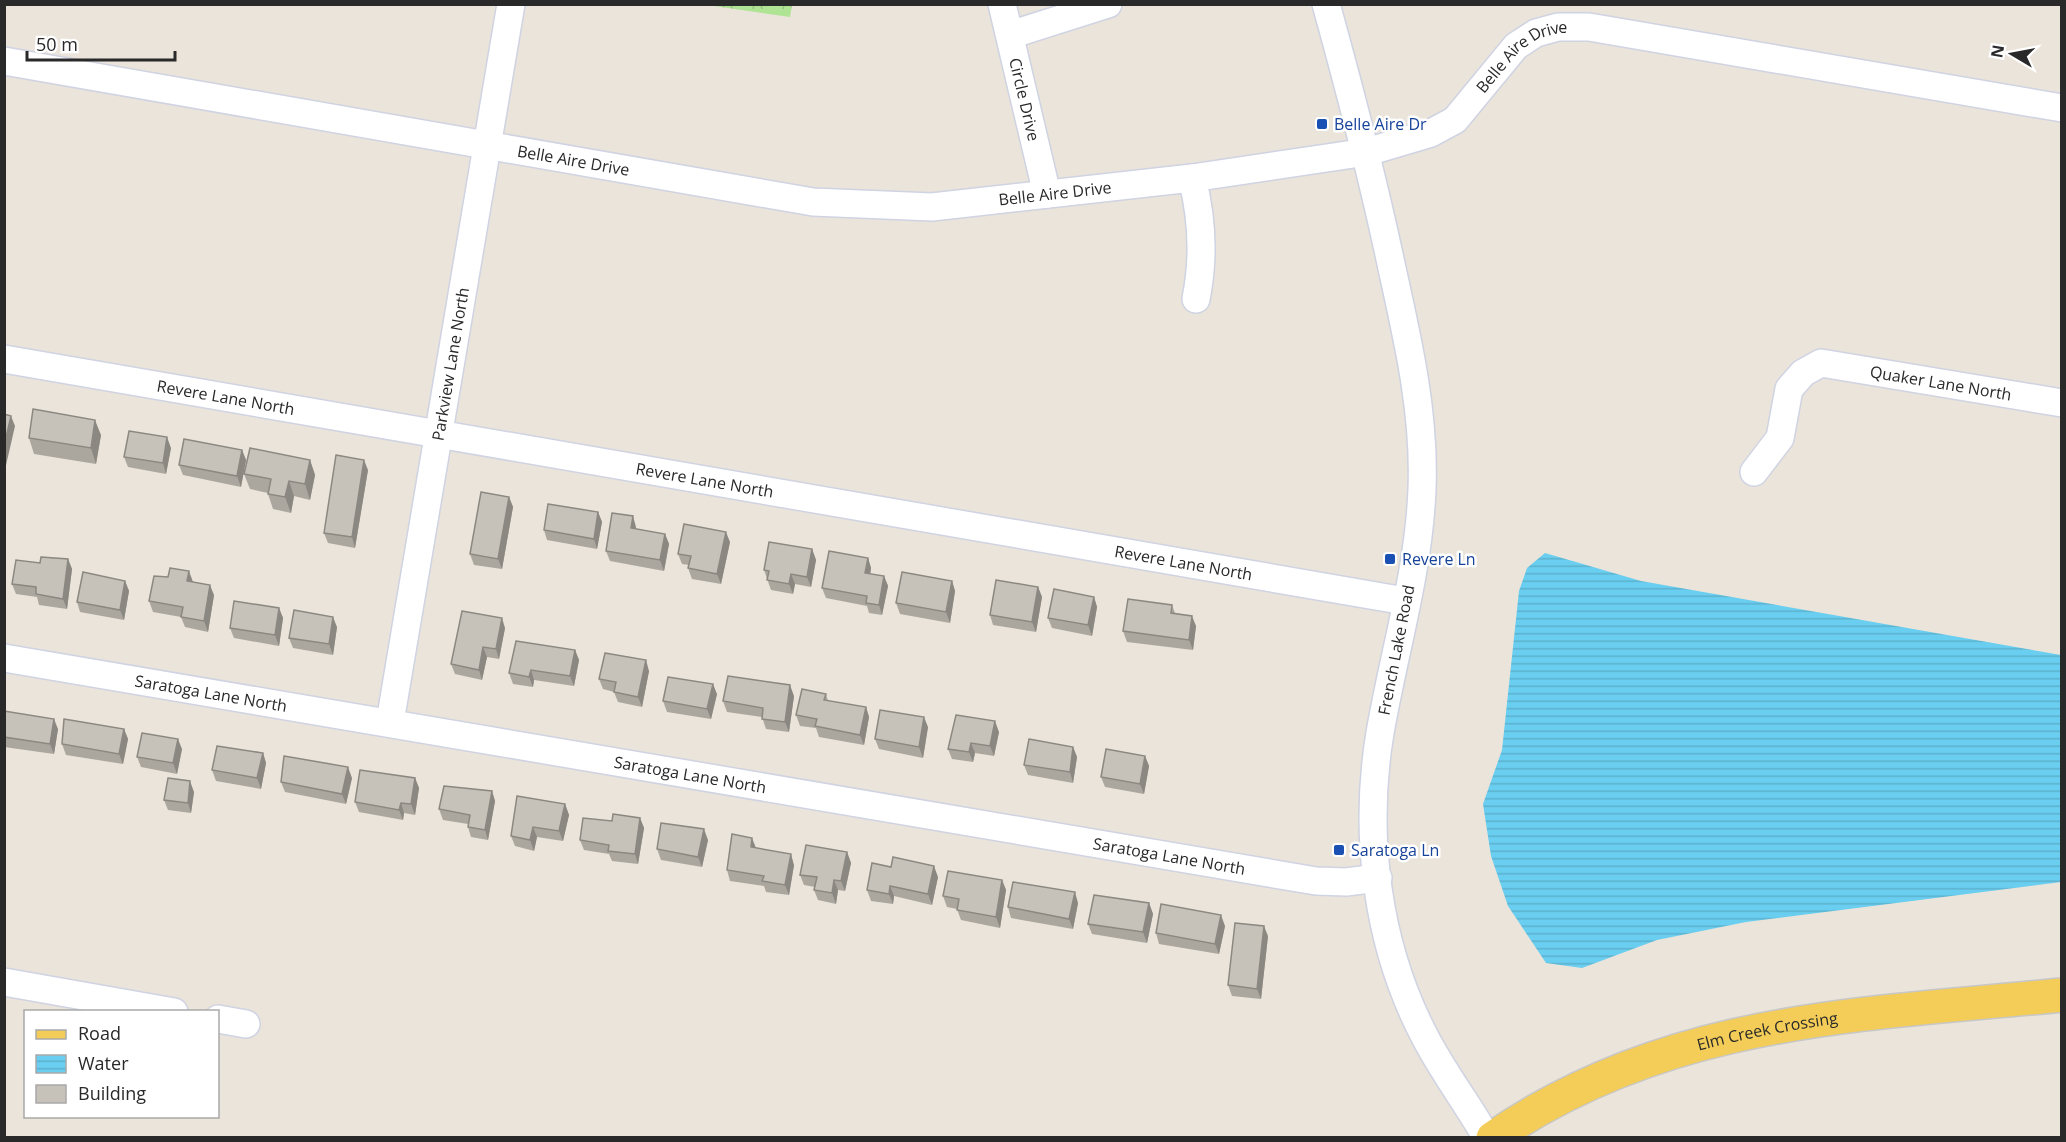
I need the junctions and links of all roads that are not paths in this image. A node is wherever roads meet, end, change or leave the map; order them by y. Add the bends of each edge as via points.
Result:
1 (511, 4) edge
2 (1002, 4) edge
3 (1108, 4) edge
4 (1326, 4) edge
5 (1010, 35) junction
6 (4, 61) edge
7 (2061, 108) edge
8 (486, 145) junction
9 (1367, 152) junction
10 (1192, 178) junction
11 (1047, 194) junction
12 (1196, 299) dead end
13 (4, 359) edge
14 (2061, 403) edge
15 (439, 436) junction
16 (1754, 472) dead end
17 (1405, 602) junction
18 (4, 658) edge
19 (390, 722) junction
20 (1378, 878) junction
21 (4, 982) edge
22 (2061, 995) edge
23 (168, 1010) edge
24 (219, 1019) edge
25 (246, 1024) dead end
26 (1487, 1137) edge
27 (1492, 1137) edge

1 - 8 street, Parkview Lane North
2 - 5 street, Circle Drive
3 - 5 street
4 - 9 street, French Lake Road
5 - 11 street, Circle Drive
6 - 8 street, Belle Aire Drive
7 - 9 street, Belle Aire Drive via 1589,27 1558,27 1536,33 1516,46 1455,120 1431,134
8 - 11 street, Belle Aire Drive via 813,202 932,207
8 - 15 street, Parkview Lane North
9 - 10 street, Belle Aire Drive
9 - 17 street, French Lake Road via 1410,351 1420,417 1422,490
10 - 11 street, Belle Aire Drive
10 - 12 street via 1199,204 1201,274
13 - 15 street, Revere Lane North
14 - 16 street, Quaker Lane North via 1821,363 1803,373 1789,389 1780,438
15 - 17 street, Revere Lane North
15 - 19 street, Parkview Lane North
17 - 20 street, French Lake Road via 1378,757 1374,832
18 - 19 street, Saratoga Lane North
19 - 20 street, Saratoga Lane North via 1316,881
20 - 26 street, French Lake Road via 1388,938 1407,1000 1447,1076
21 - 23 street
22 - 27 main road, Elm Creek Crossing via 1816,1019 1708,1040 1598,1078 1530,1112
24 - 25 street

